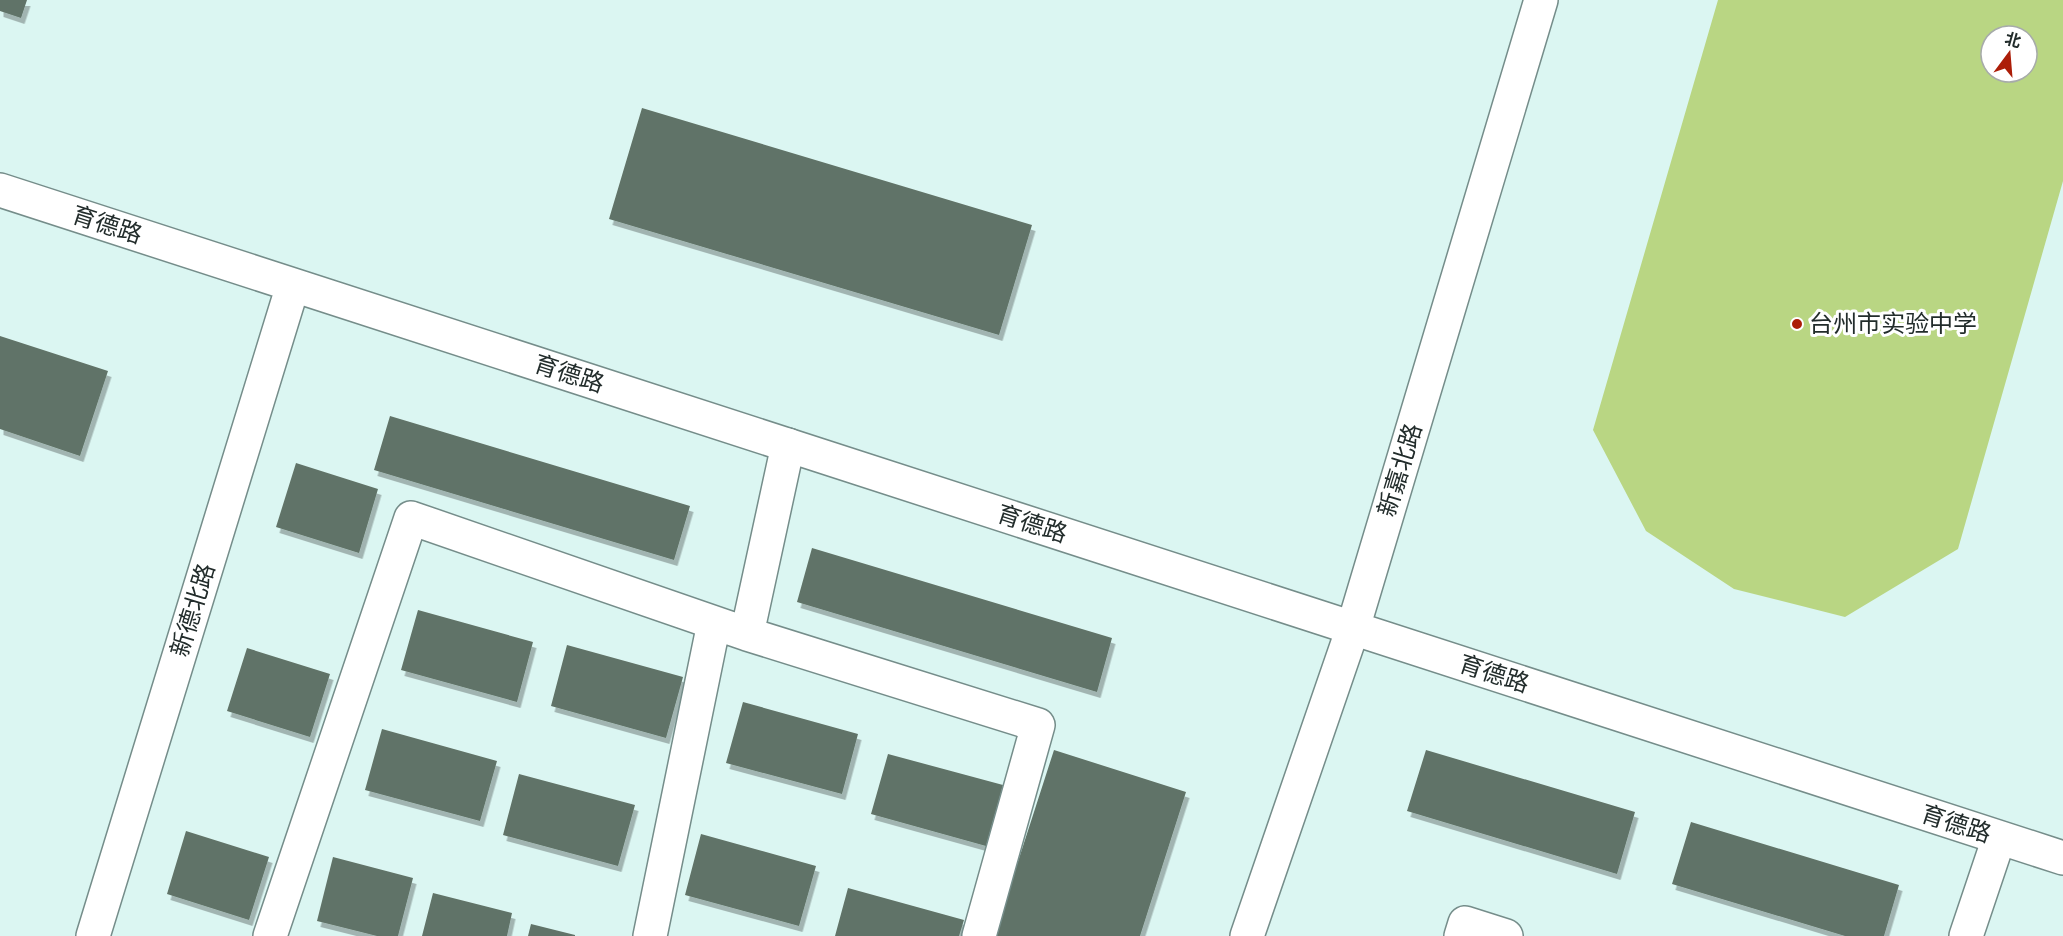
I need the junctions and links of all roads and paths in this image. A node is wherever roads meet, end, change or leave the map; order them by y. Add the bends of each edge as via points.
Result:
1 (1541, 0) edge
2 (0, 190) edge
3 (292, 285) junction
4 (788, 445) junction
5 (714, 623) junction
6 (1353, 628) junction
7 (747, 634) junction
8 (1999, 838) junction
9 (2063, 858) edge
10 (93, 936) edge
11 (270, 936) edge
12 (650, 936) edge
13 (979, 936) edge
14 (1247, 936) edge
15 (1461, 936) edge
16 (1506, 936) edge
17 (1966, 936) edge

1 - 6 street, 新嘉北路
2 - 3 street, 育德路
3 - 4 street, 育德路
3 - 10 street, 新德北路
4 - 6 street, 育德路
4 - 7 street
5 - 7 street
5 - 11 street via 411,518
5 - 12 street
6 - 8 street, 育德路
6 - 14 street, 新嘉北路
7 - 13 street via 1038,725
8 - 9 street, 育德路
8 - 17 street
15 - 16 street via 1465,923

